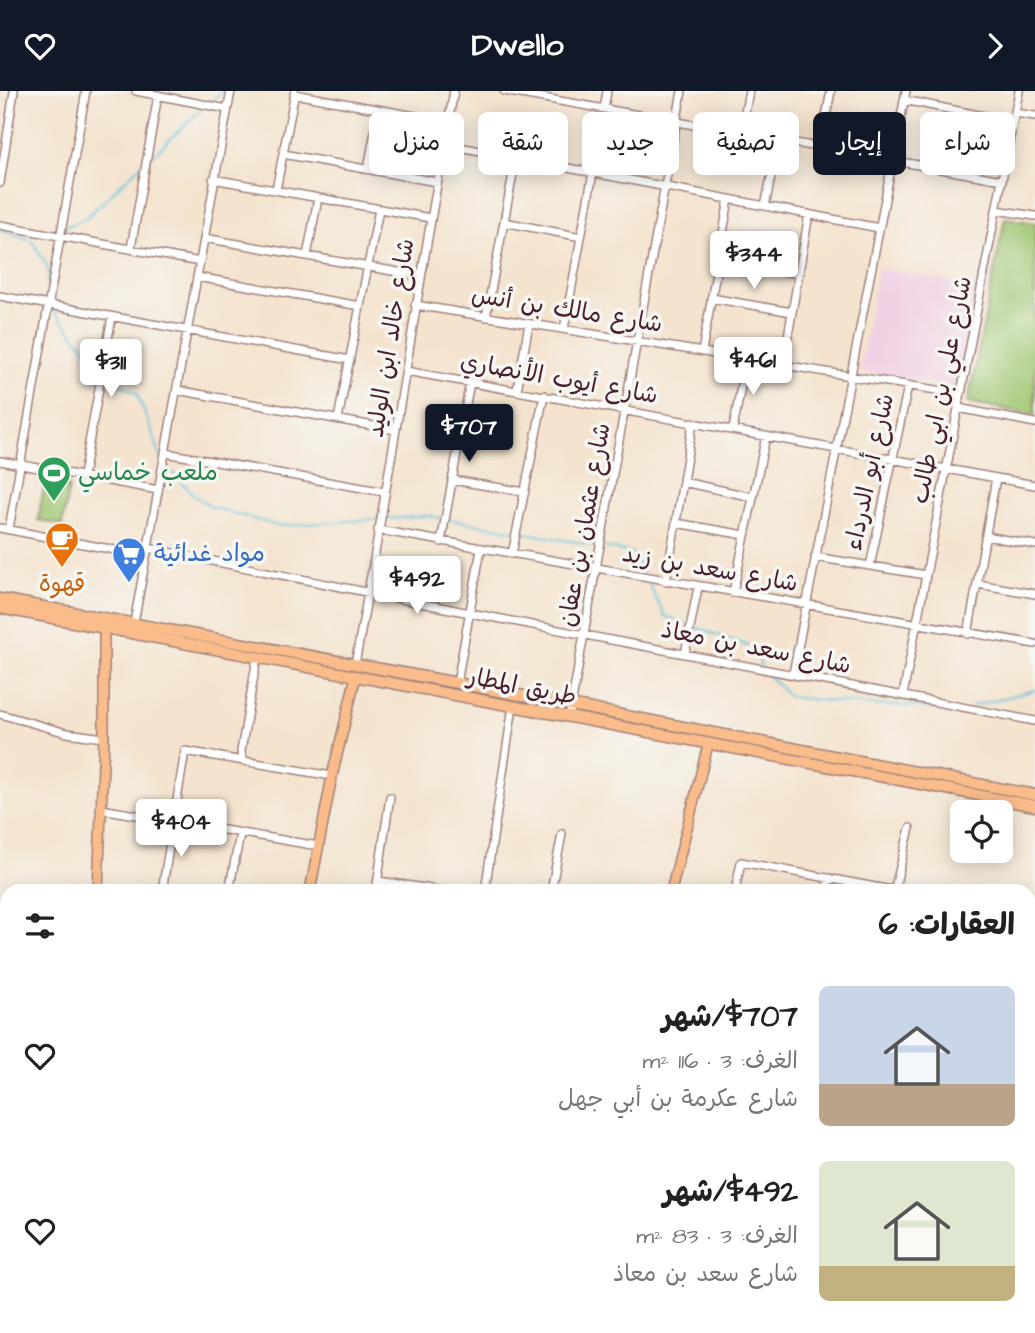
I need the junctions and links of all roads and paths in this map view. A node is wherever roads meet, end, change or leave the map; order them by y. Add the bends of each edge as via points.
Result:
1 (14, 91) edge
2 (86, 91) edge
3 (135, 91) edge
4 (231, 91) edge
5 (454, 91) edge
6 (504, 91) edge
7 (607, 91) edge
8 (682, 91) edge
9 (749, 91) edge
10 (831, 91) edge
11 (906, 91) edge
12 (1019, 91) edge
13 (295, 92) edge
14 (529, 93) edge
15 (158, 95) junction
16 (904, 100) junction
17 (228, 109) junction
18 (604, 109) junction
19 (379, 110) junction
20 (617, 111) joint
21 (390, 112) edge
22 (450, 112) edge
23 (622, 112) edge
24 (679, 112) edge
25 (745, 112) edge
26 (827, 112) edge
27 (902, 112) edge
28 (963, 112) edge
29 (1015, 113) joint
30 (1035, 116) edge
31 (283, 154) junction
32 (906, 163) edge
33 (368, 169) junction
34 (438, 175) edge
35 (513, 175) edge
36 (593, 175) edge
37 (604, 175) edge
38 (667, 175) edge
39 (772, 175) edge
40 (889, 175) edge
41 (1003, 175) edge
42 (213, 179) junction
43 (1002, 180) junction
44 (437, 182) junction
45 (0, 183) edge
46 (665, 187) junction
47 (276, 190) junction
48 (318, 198) junction
49 (729, 199) junction
50 (765, 206) junction
51 (379, 209) junction
52 (996, 210) junction
53 (809, 214) junction
54 (1035, 216) edge
55 (430, 218) junction
56 (504, 222) junction
57 (0, 225) edge
58 (879, 228) junction
59 (60, 236) junction
60 (581, 237) junction
61 (204, 238) junction
62 (131, 248) junction
63 (307, 256) junction
64 (718, 260) junction
65 (200, 263) junction
66 (368, 266) junction
67 (799, 274) junction
68 (421, 276) junction
69 (197, 277) junction
70 (0, 296) edge
71 (711, 298) junction
72 (47, 305) junction
73 (415, 305) junction
74 (360, 306) junction
75 (792, 312) junction
76 (112, 317) junction
77 (486, 317) junction
78 (529, 324) junction
79 (564, 329) junction
80 (187, 332) junction
81 (637, 341) junction
82 (702, 352) junction
83 (746, 359) junction
84 (350, 360) junction
85 (783, 365) junction
86 (406, 371) junction
87 (850, 376) junction
88 (470, 382) junction
89 (908, 386) junction
90 (177, 390) junction
91 (517, 390) junction
92 (961, 394) junction
93 (544, 395) junction
94 (958, 408) junction
95 (625, 410) junction
96 (338, 419) junction
97 (693, 422) junction
98 (1035, 423) edge
99 (395, 430) junction
100 (733, 430) junction
101 (766, 436) junction
102 (836, 449) junction
103 (166, 453) junction
104 (892, 459) junction
105 (0, 461) edge
106 (21, 465) junction
107 (946, 469) junction
108 (83, 476) junction
109 (996, 478) junction
110 (452, 480) junction
111 (683, 482) junction
112 (1035, 485) edge
113 (158, 490) junction
114 (384, 492) junction
115 (525, 492) junction
116 (753, 497) junction
117 (676, 523) junction
118 (0, 528) edge
119 (9, 529) junction
120 (378, 530) junction
121 (746, 535) junction
122 (986, 536) junction
123 (441, 542) junction
124 (1035, 545) edge
125 (481, 549) junction
126 (147, 552) junction
127 (513, 554) junction
128 (815, 557) junction
129 (870, 566) junction
130 (596, 569) junction
131 (926, 575) junction
132 (666, 581) junction
133 (978, 584) junction
134 (698, 587) junction
135 (369, 591) junction
136 (733, 593) junction
137 (1035, 594) edge
138 (0, 599) edge
139 (806, 605) junction
140 (0, 608) edge
141 (470, 613) junction
142 (134, 624) junction
143 (916, 625) junction
144 (120, 626) junction
145 (104, 629) junction
146 (968, 633) junction
147 (584, 635) junction
148 (1035, 644) edge
149 (685, 654) junction
150 (257, 657) junction
151 (357, 664) junction
152 (793, 674) junction
153 (356, 676) junction
154 (457, 684) junction
155 (902, 695) junction
156 (572, 705) junction
157 (513, 706) junction
158 (0, 715) edge
159 (569, 718) junction
160 (1035, 721) edge
161 (104, 738) junction
162 (708, 745) junction
163 (242, 759) junction
164 (332, 776) junction
165 (1035, 796) edge
166 (390, 797) dead end
167 (1035, 806) edge
168 (101, 809) junction
169 (174, 823) junction
170 (910, 828) dead end
171 (240, 834) junction
172 (562, 834) dead end
173 (318, 846) junction
174 (830, 878) junction
175 (378, 881) junction
176 (98, 884) edge
177 (163, 884) edge
178 (230, 884) edge
179 (311, 884) edge
180 (377, 884) edge
181 (398, 884) edge
182 (486, 884) edge
183 (552, 884) edge
184 (673, 884) edge
185 (736, 884) edge
186 (828, 884) edge
187 (860, 884) edge
188 (897, 884) edge

1 - 45 street
2 - 59 street
3 - 15 street
4 - 17 street
5 - 22 street, شارع خالد ابن الوليد
6 - 14 street
7 - 18 street
8 - 24 street, شارع عثمان بن عفان
9 - 25 street
10 - 26 street
11 - 16 street
12 - 29 street, شارع علي بن ابي طالب
13 - 19 street
13 - 31 street
14 - 18 street
15 - 17 street
15 - 62 street
16 - 27 street
16 - 28 street
17 - 42 street
18 - 20 street
19 - 21 street
19 - 33 street
20 - 23 street
29 - 30 street
31 - 33 street
31 - 47 street
32 - 43 street
33 - 44 street
34 - 44 street, شارع خالد ابن الوليد
35 - 56 street
36 - 60 street
37 - 46 street
38 - 46 street, شارع عثمان بن عفان
39 - 50 street
40 - 58 street
41 - 43 street, شارع علي بن ابي طالب
42 - 47 street
42 - 61 street
43 - 52 street, شارع علي بن ابي طالب
44 - 55 street, شارع خالد ابن الوليد
46 - 49 street
46 - 81 street, شارع عثمان بن عفان
47 - 48 street
48 - 51 street
48 - 63 street
49 - 50 street
49 - 64 street
50 - 53 street
51 - 55 street
51 - 66 street
52 - 54 street
52 - 92 street, شارع علي بن ابي طالب
53 - 58 street
53 - 67 street
55 - 68 street, شارع خالد ابن الوليد
56 - 60 street
56 - 77 street
57 - 59 street
58 - 87 street
59 - 62 street
59 - 72 street
60 - 79 street
61 - 63 street
61 - 65 street
62 - 65 street
63 - 66 street
64 - 67 street
64 - 71 street
65 - 69 street
66 - 68 street
66 - 74 street
67 - 75 street
68 - 73 street, شارع خالد ابن الوليد
69 - 74 street
69 - 80 street
70 - 72 street
71 - 75 street
71 - 82 street
72 - 76 street
72 - 106 street
73 - 77 street, شارع مالك بن أنس
73 - 86 street, شارع خالد ابن الوليد
74 - 84 street
75 - 85 street
76 - 80 street
76 - 108 street
77 - 78 street, شارع مالك بن أنس
78 - 79 street, شارع مالك بن أنس
78 - 91 street
79 - 81 street, شارع مالك بن أنس
80 - 84 street
80 - 90 street
81 - 82 street, شارع مالك بن أنس
81 - 95 street, شارع عثمان بن عفان
82 - 83 street, شارع مالك بن أنس
83 - 85 street, شارع مالك بن أنس
83 - 100 street
84 - 96 street
85 - 87 street, شارع مالك بن أنس
86 - 88 street, شارع أيوب الأنصاري
86 - 99 street, شارع خالد ابن الوليد
87 - 89 street, شارع مالك بن أنس
87 - 102 street
88 - 91 street, شارع أيوب الأنصاري
88 - 110 street
89 - 92 street, شارع مالك بن أنس
89 - 104 street, شارع أبو الدرداء
90 - 96 street
90 - 103 street
91 - 93 street, شارع أيوب الأنصاري
92 - 94 street, شارع علي بن ابي طالب
93 - 95 street, شارع أيوب الأنصاري
93 - 115 street
94 - 98 street
94 - 107 street, شارع علي بن ابي طالب
95 - 97 street, شارع أيوب الأنصاري
95 - 130 street, شارع عثمان بن عفان
96 - 99 street
97 - 100 street, شارع أيوب الأنصاري
97 - 111 street
99 - 114 street, شارع خالد ابن الوليد
100 - 101 street, شارع أيوب الأنصاري
101 - 102 street, شارع أيوب الأنصاري
101 - 116 street
102 - 104 street, شارع أيوب الأنصاري
102 - 128 street
103 - 113 street
103 - 114 street
104 - 107 street, شارع أيوب الأنصاري
104 - 129 street, شارع أبو الدرداء
105 - 106 street
106 - 108 street
106 - 119 street
107 - 109 street, شارع أيوب الأنصاري
107 - 131 street, شارع علي بن ابي طالب
108 - 113 street
109 - 112 street, شارع أيوب الأنصاري
109 - 122 street
110 - 115 street
110 - 123 street
111 - 116 street
111 - 117 street
113 - 126 street
114 - 120 street, شارع خالد ابن الوليد
115 - 127 street
116 - 121 street
117 - 121 street
117 - 132 street
118 - 119 street, شارع سعد بن معاذ
119 - 126 street, شارع سعد بن معاذ
120 - 123 street, شارع سعد بن زيد
120 - 135 street, شارع خالد ابن الوليد
121 - 136 street
122 - 124 street
122 - 133 street
123 - 125 street, شارع سعد بن زيد
125 - 127 street, شارع سعد بن زيد
125 - 141 street
126 - 135 street, شارع سعد بن معاذ
126 - 142 street
127 - 130 street, شارع سعد بن زيد
128 - 129 street
128 - 139 street
129 - 131 street
130 - 132 street, شارع سعد بن زيد
130 - 147 street, شارع عثمان بن عفان
131 - 143 street, شارع علي بن ابي طالب
132 - 134 street, شارع سعد بن زيد
133 - 137 street
133 - 146 street
134 - 136 street, شارع سعد بن زيد
134 - 149 street
135 - 141 street, شارع سعد بن معاذ
135 - 151 street, شارع خالد ابن الوليد
136 - 139 street, شارع سعد بن زيد
138 - 144 highway, طريق المطار
139 - 143 street, شارع سعد بن زيد
139 - 152 street
140 - 145 highway, طريق المطار
141 - 147 street, شارع سعد بن معاذ
141 - 154 street
142 - 144 highway, طريق المطار
142 - 151 highway, طريق المطار
143 - 146 street, شارع سعد بن زيد
143 - 155 street, شارع علي بن ابي طالب
144 - 145 highway, طريق المطار
144 - 150 highway, طريق المطار
145 - 161 main road
146 - 148 street, شارع سعد بن زيد
147 - 149 street, شارع سعد بن معاذ
147 - 156 street, شارع عثمان بن عفان
149 - 152 street, شارع سعد بن معاذ
150 - 153 highway, طريق المطار
150 - 163 street
151 - 153 highway
151 - 154 highway, طريق المطار
152 - 155 street, شارع سعد بن معاذ
153 - 157 highway, طريق المطار
153 - 164 main road
154 - 156 highway, طريق المطار
155 - 160 street, شارع سعد بن معاذ
156 - 159 street, شارع عثمان بن عفان
156 - 165 highway, طريق المطار
157 - 159 highway, طريق المطار
157 - 182 street
158 - 161 street
159 - 162 highway, طريق المطار
161 - 168 main road
162 - 167 highway, طريق المطار
162 - 184 main road
163 - 164 street
163 - 169 street via 185,751
164 - 173 main road
166 - 175 street
168 - 169 street
168 - 176 main road
169 - 171 street
169 - 177 street
170 - 188 street
171 - 173 street
171 - 178 street
172 - 183 street
173 - 179 main road
174 - 185 street via 741,862
174 - 186 street
174 - 187 street
175 - 180 street
175 - 181 street

